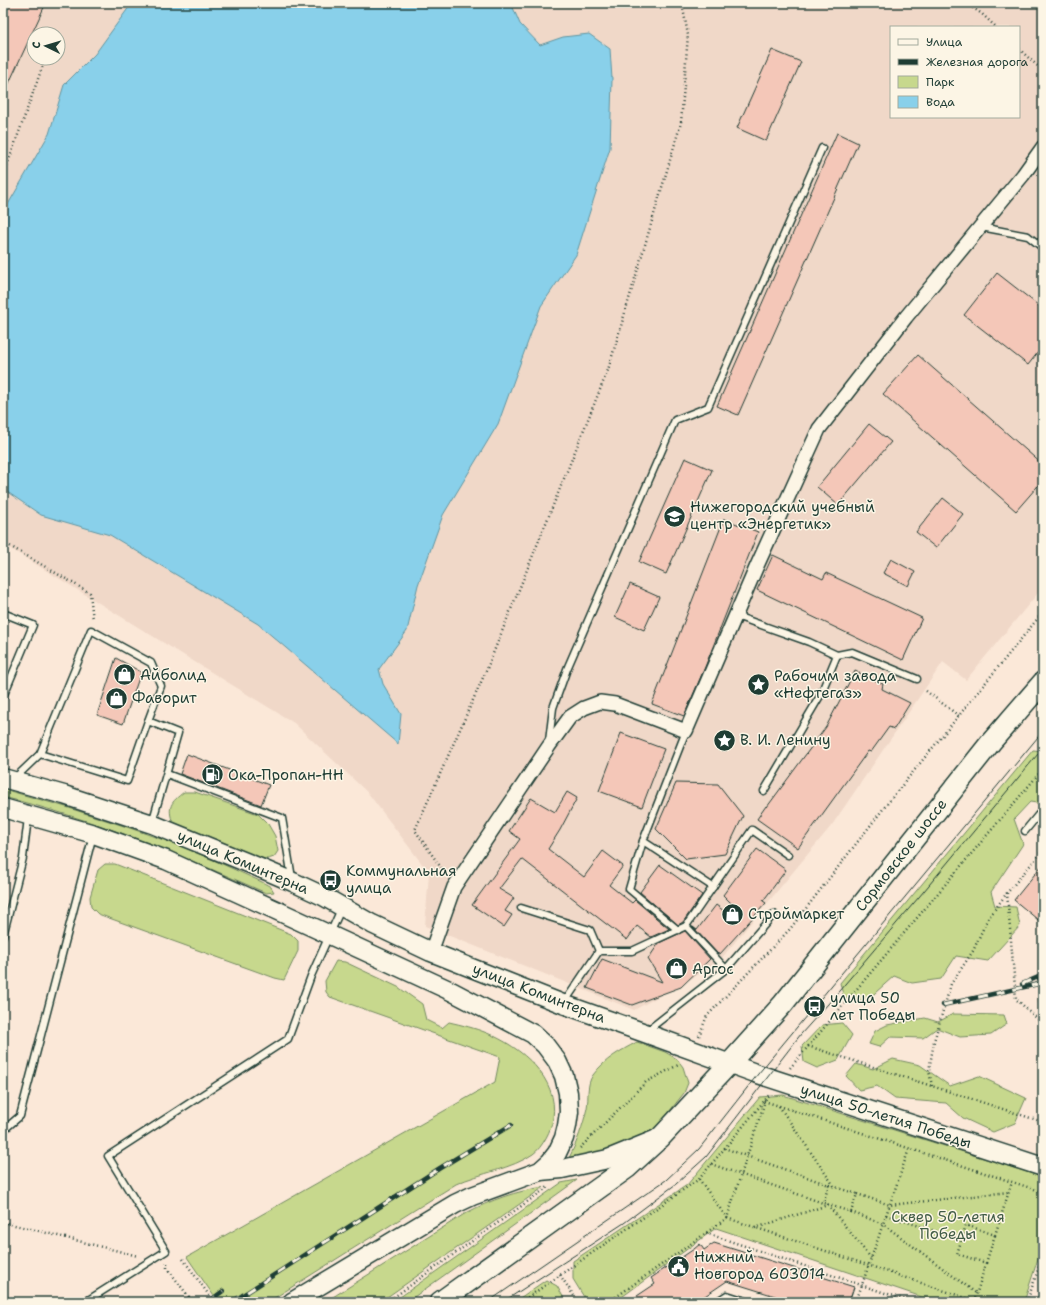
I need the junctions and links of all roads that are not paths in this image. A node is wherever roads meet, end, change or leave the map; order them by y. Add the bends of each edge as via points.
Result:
1 (822, 148) dead end
2 (1043, 148) edge
3 (980, 227) junction
4 (1043, 248) edge
5 (3, 613) edge
6 (736, 616) junction
7 (837, 655) junction
8 (917, 679) dead end
9 (1043, 682) edge
10 (3, 697) edge
11 (148, 721) junction
12 (686, 731) junction
13 (549, 746) junction
14 (40, 754) junction
15 (167, 774) junction
16 (8, 779) edge
17 (764, 792) dead end
18 (3, 808) edge
19 (1043, 809) edge
20 (28, 814) junction
21 (152, 824) junction
22 (1025, 831) dead end
23 (94, 834) junction
24 (643, 841) junction
25 (788, 855) dead end
26 (293, 882) junction
27 (713, 887) junction
28 (341, 908) junction
29 (521, 908) dead end
30 (774, 914) dead end
31 (686, 926) junction
32 (678, 930) junction
33 (329, 935) junction
34 (3, 936) edge
35 (599, 950) junction
36 (431, 952) junction
37 (726, 968) junction
38 (563, 1004) junction
39 (645, 1033) junction
40 (729, 1064) junction
41 (3, 1127) edge
42 (661, 1137) junction
43 (1043, 1167) edge
44 (540, 1171) junction
45 (322, 1284) junction
46 (85, 1302) edge
47 (292, 1302) edge
48 (312, 1302) edge
49 (440, 1302) edge
50 (716, 1302) edge
51 (749, 1302) edge

1 - 13 lane via 708,407 675,420 567,669 553,708
2 - 3 street
3 - 4 lane via 1028,236
3 - 6 street via 906,316 819,429
5 - 10 lane via 34,625
6 - 7 lane via 809,642
6 - 12 street
7 - 8 lane via 852,652
7 - 17 lane via 820,696
9 - 40 main road, Сормовское шоссе via 991,742 783,1004
11 - 14 lane via 127,781
11 - 14 lane via 161,686 151,663 91,630
11 - 15 lane via 178,733
12 - 13 street via 616,704 600,702 570,717
12 - 24 lane
13 - 36 street via 454,887
14 - 16 lane
15 - 21 lane
15 - 26 lane via 282,818
16 - 21 main road, улица Коминтерна via 64,794
18 - 20 main road, улица Коминтерна
19 - 22 lane
20 - 23 main road, улица Коминтерна
20 - 34 lane via 23,858
21 - 26 main road, улица Коминтерна
23 - 33 main road, улица Коминтерна via 166,860
23 - 41 lane via 20,1116 6,1128
24 - 27 lane
24 - 32 lane via 629,889
25 - 27 lane via 752,830
26 - 28 main road, улица Коминтерна
27 - 31 lane
28 - 33 lane
28 - 36 main road, улица Коминтерна
29 - 35 lane via 590,930
30 - 37 lane
31 - 32 lane
31 - 37 lane
32 - 35 lane via 632,951
33 - 44 main road, улица Коминтерна via 451,991 533,1034 545,1045 564,1076 569,1112 564,1138 557,1153
33 - 46 lane via 288,1039 108,1156 166,1251
35 - 38 lane
36 - 38 main road, улица Коминтерна
37 - 39 lane
38 - 39 main road, улица Коминтерна
39 - 40 main road, улица Коминтерна
40 - 42 main road
40 - 43 main road, улица 50-летия Победы
42 - 44 main road via 608,1159
42 - 49 main road via 627,1168
44 - 45 main road, улица Коминтерна via 455,1204
45 - 47 main road, улица Коминтерна
45 - 48 main road
50 - 51 lane via 727,1295

